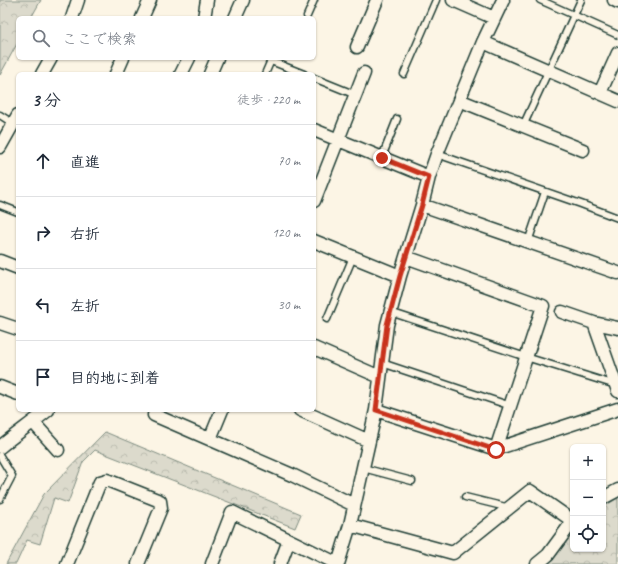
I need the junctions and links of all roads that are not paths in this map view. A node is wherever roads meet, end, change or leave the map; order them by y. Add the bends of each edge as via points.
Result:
1 (78, 0) edge
2 (150, 0) edge
3 (207, 0) edge
4 (243, 0) edge
5 (314, 0) edge
6 (377, 0) edge
7 (436, 0) edge
8 (453, 0) edge
9 (503, 0) edge
10 (540, 0) edge
11 (582, 0) edge
12 (614, 0) edge
13 (618, 2) edge
14 (574, 15) junction
15 (73, 16) edge
16 (143, 16) edge
17 (204, 16) edge
18 (236, 16) edge
19 (307, 16) dead end
20 (494, 18) junction
21 (618, 35) edge
22 (483, 42) junction
23 (357, 47) dead end
24 (618, 53) edge
25 (50, 60) edge
26 (122, 60) edge
27 (188, 60) edge
28 (216, 60) edge
29 (271, 60) edge
30 (273, 60) edge
31 (549, 71) junction
32 (43, 72) edge
33 (117, 72) edge
34 (181, 72) edge
35 (211, 72) edge
36 (266, 72) edge
37 (300, 72) edge
38 (364, 72) dead end
39 (404, 74) dead end
40 (316, 79) edge
41 (600, 93) junction
42 (356, 95) junction
43 (460, 100) junction
44 (618, 101) edge
45 (0, 115) edge
46 (397, 119) dead end
47 (16, 122) edge
48 (523, 126) junction
49 (316, 131) edge
50 (338, 140) junction
51 (0, 147) edge
52 (583, 150) dead end
53 (437, 154) junction
54 (382, 158) junction
55 (429, 177) junction
56 (545, 192) junction
57 (316, 196) edge
58 (0, 205) edge
59 (422, 205) junction
60 (16, 211) edge
61 (618, 218) edge
62 (316, 242) edge
63 (528, 242) junction
64 (353, 257) junction
65 (406, 258) junction
66 (0, 261) edge
67 (16, 267) edge
68 (618, 273) edge
69 (400, 276) junction
70 (390, 312) junction
71 (562, 312) dead end
72 (327, 319) dead end
73 (0, 323) edge
74 (594, 323) junction
75 (16, 328) edge
76 (618, 328) edge
77 (316, 349) edge
78 (526, 357) junction
79 (382, 363) junction
80 (380, 377) junction
81 (0, 387) edge
82 (617, 388) edge
83 (16, 393) edge
84 (511, 406) junction
85 (618, 409) edge
86 (376, 410) junction
87 (46, 412) edge
88 (221, 412) edge
89 (304, 412) edge
90 (154, 415) dead end
91 (33, 422) junction
92 (210, 439) junction
93 (369, 441) junction
94 (0, 447) edge
95 (58, 450) dead end
96 (496, 450) junction
97 (0, 456) edge
98 (363, 468) junction
99 (412, 481) dead end
100 (618, 490) edge
101 (606, 496) edge
102 (464, 497) dead end
103 (0, 499) edge
104 (354, 505) junction
105 (510, 508) junction
106 (570, 519) edge
107 (570, 525) edge
108 (350, 526) junction
109 (289, 540) junction
110 (67, 564) edge
111 (138, 564) edge
112 (212, 564) edge
113 (280, 564) edge
114 (338, 564) edge
115 (537, 564) edge

1 - 15 street
2 - 16 street
3 - 17 street
4 - 18 street
5 - 19 lane
6 - 23 street
7 - 39 lane
8 - 20 street
9 - 20 street
10 - 14 lane
11 - 14 lane
12 - 13 street
14 - 21 lane
14 - 31 lane
20 - 22 street
22 - 31 street
22 - 43 street
24 - 41 street
25 - 32 street
26 - 33 street
27 - 34 street
28 - 35 street
29 - 36 lane
30 - 37 lane
31 - 41 street
31 - 48 lane
38 - 42 street
40 - 42 lane
41 - 44 street
42 - 50 street
43 - 48 street
43 - 53 street
45 - 47 lane
46 - 54 lane
47 - 51 street
48 - 52 street
49 - 50 street
50 - 54 street
50 - 57 street
53 - 55 street
53 - 56 lane
54 - 55 street
55 - 59 street
56 - 61 lane
56 - 63 lane
58 - 60 lane
59 - 63 street
59 - 65 street
62 - 64 street
63 - 68 street
64 - 69 street
64 - 72 lane
65 - 69 street
65 - 78 street via 543,306
66 - 67 street
69 - 70 street
70 - 78 lane
70 - 79 street
71 - 74 street
73 - 75 street
74 - 76 street
74 - 82 street
77 - 80 street
78 - 82 lane
78 - 84 street
79 - 80 street
79 - 84 lane
80 - 86 street
81 - 83 street
84 - 96 street
85 - 96 street
86 - 93 street
86 - 96 street
87 - 91 street
88 - 92 street
89 - 93 street
90 - 92 street
91 - 94 street
91 - 95 street
92 - 104 street
93 - 98 street
97 - 103 lane via 12,476
98 - 99 lane
98 - 104 street
100 - 101 street
102 - 105 lane
104 - 108 street
105 - 106 street via 530,491
105 - 108 street via 453,553
107 - 115 street
108 - 114 street
109 - 112 street via 232,512
109 - 113 street
109 - 114 street
110 - 111 street via 100,482 107,480 160,501 161,508

